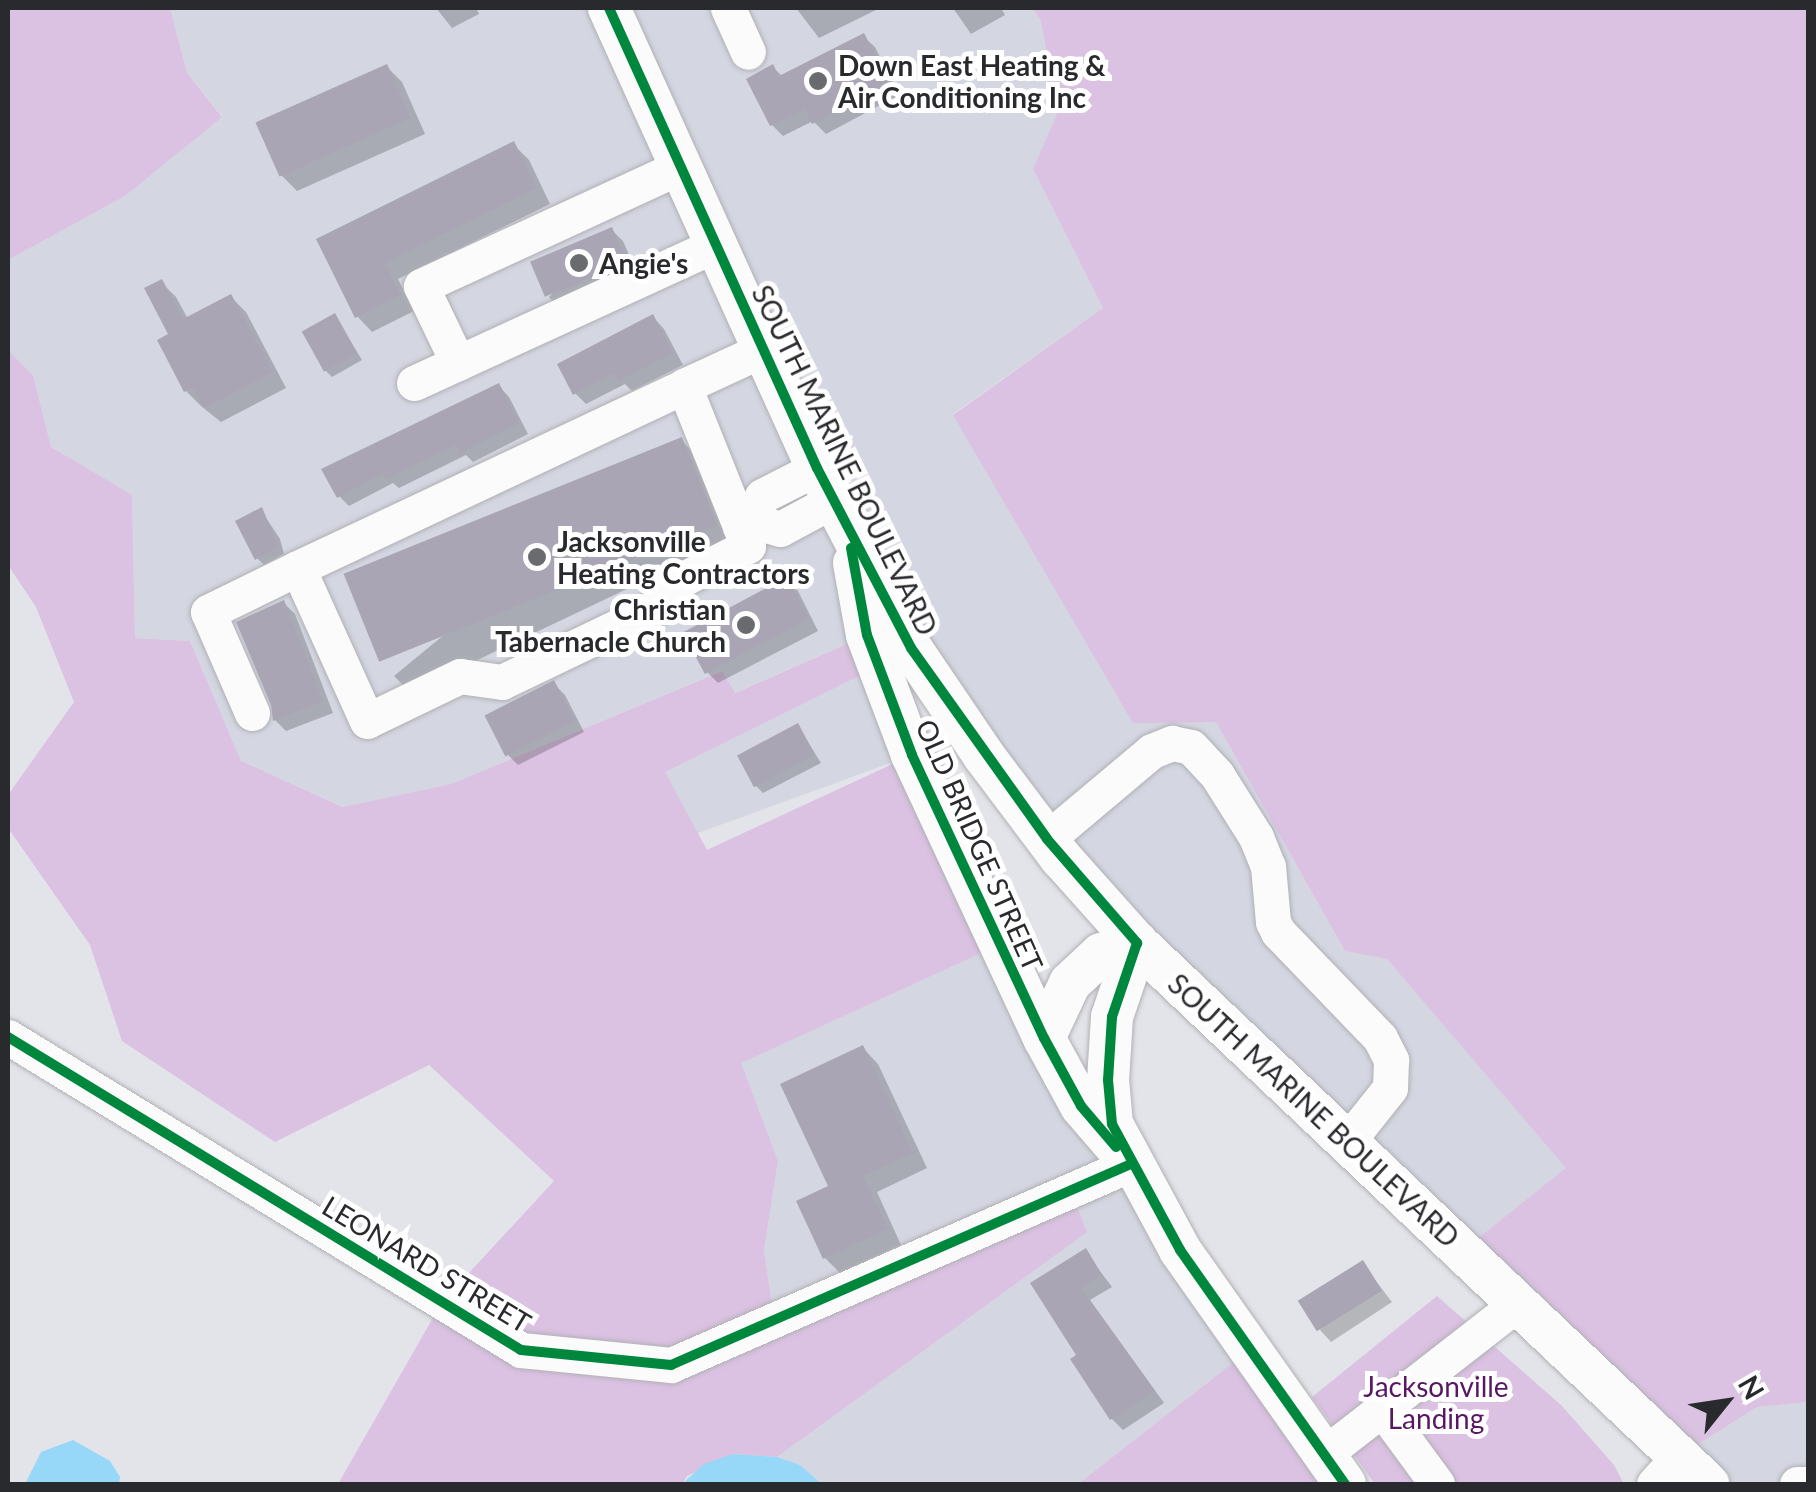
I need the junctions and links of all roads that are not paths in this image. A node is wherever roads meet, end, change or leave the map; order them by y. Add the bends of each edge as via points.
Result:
1 (610, 8) edge
2 (728, 8) edge
3 (748, 52) dead end
4 (680, 167) junction
5 (715, 245) junction
6 (764, 349) junction
7 (458, 364) junction
8 (414, 384) dead end
9 (684, 386) junction
10 (832, 496) junction
11 (745, 524) junction
12 (298, 568) junction
13 (252, 713) dead end
14 (1047, 839) junction
15 (1137, 943) junction
16 (8, 1037) edge
17 (1044, 1038) junction
18 (1347, 1142) junction
19 (1131, 1164) junction
20 (1518, 1304) junction
21 (1382, 1409) junction
22 (1334, 1470) edge
23 (1680, 1475) edge
24 (1437, 1484) edge
25 (1798, 1484) edge
26 (1807, 1484) edge

1 - 4 main road, SOUTH MARINE BOULEVARD
2 - 3 street
4 - 5 main road, SOUTH MARINE BOULEVARD
4 - 7 street via 422,286
5 - 6 main road, SOUTH MARINE BOULEVARD
5 - 7 street
6 - 9 street
6 - 10 main road, SOUTH MARINE BOULEVARD
7 - 8 street
9 - 11 street
9 - 12 street
10 - 11 street via 780,529
10 - 14 main road, SOUTH MARINE BOULEVARD via 911,648
10 - 17 main road, OLD BRIDGE STREET via 867,634 912,755
11 - 12 street via 748,546 669,586 652,610 502,682 460,676 367,721
12 - 13 street via 208,612
14 - 15 main road, SOUTH MARINE BOULEVARD
14 - 18 street via 1152,751 1172,743 1191,747 1256,837 1268,866 1278,932 1380,1038 1392,1060 1390,1088
15 - 17 main road via 1101,954 1070,984
15 - 18 main road, SOUTH MARINE BOULEVARD
15 - 19 main road, OLD BRIDGE STREET via 1112,1017 1108,1080 1112,1124
16 - 19 street, LEONARD STREET via 521,1350 672,1365
17 - 19 main road, OLD BRIDGE STREET via 1082,1106
18 - 20 main road, SOUTH MARINE BOULEVARD
19 - 22 main road, OLD BRIDGE STREET via 1209,1294
20 - 21 street
20 - 23 main road, SOUTH MARINE BOULEVARD
21 - 22 street
21 - 24 street
25 - 26 street

